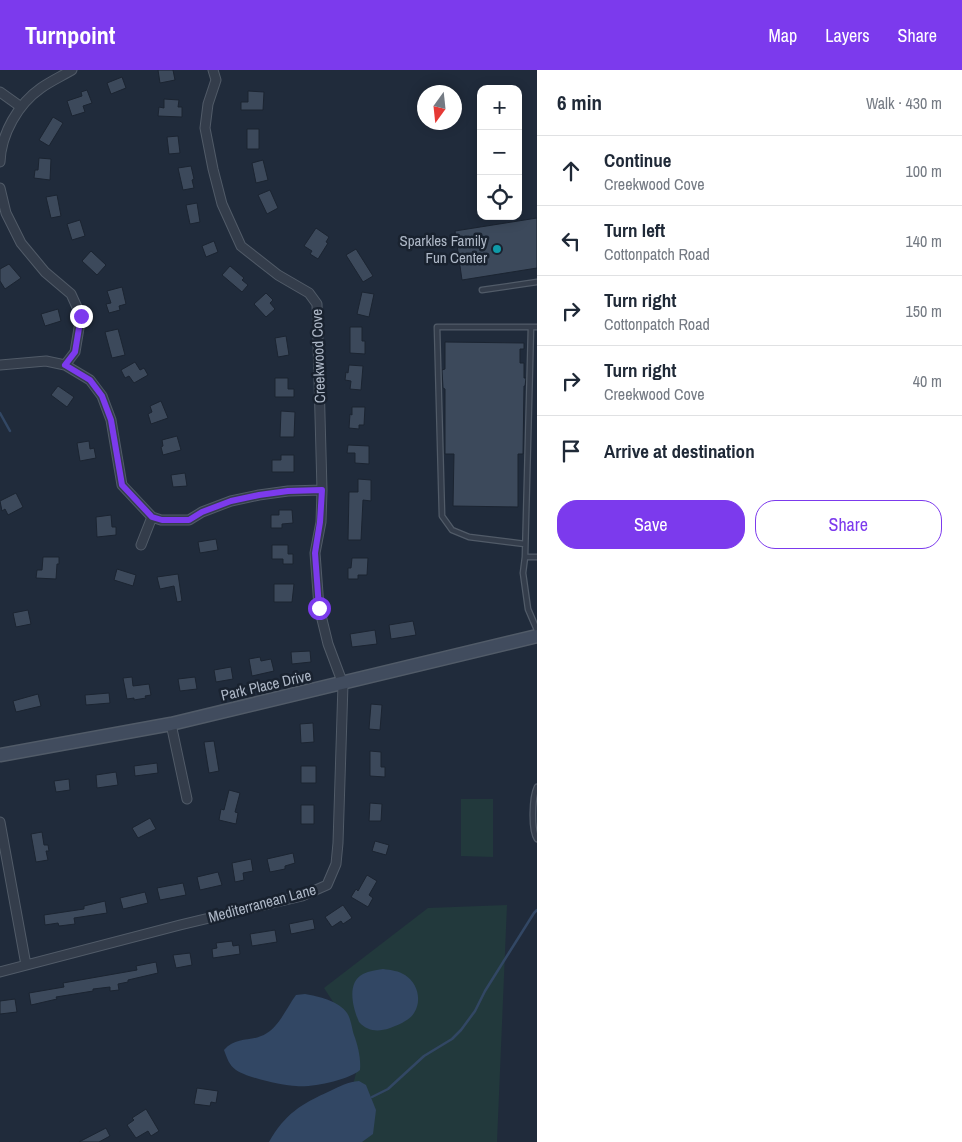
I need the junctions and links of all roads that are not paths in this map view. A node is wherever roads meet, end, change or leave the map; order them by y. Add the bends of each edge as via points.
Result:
1 (72, 70) edge
2 (213, 70) edge
3 (0, 92) edge
4 (21, 107) junction
5 (0, 162) edge
6 (0, 188) edge
7 (537, 282) edge
8 (482, 290) dead end
9 (531, 327) junction
10 (537, 327) edge
11 (0, 364) edge
12 (65, 365) junction
13 (322, 490) junction
14 (152, 517) junction
15 (525, 544) junction
16 (142, 545) dead end
17 (525, 557) junction
18 (537, 557) edge
19 (537, 630) edge
20 (537, 636) edge
21 (343, 684) junction
22 (172, 724) junction
23 (0, 755) edge
24 (537, 787) edge
25 (187, 798) dead end
26 (0, 822) edge
27 (537, 839) edge
28 (26, 965) junction
29 (0, 972) edge

1 - 4 street via 40,89
2 - 13 street, Creekwood Cove via 216,80 205,128 222,204 241,246 278,275 309,293 317,304
3 - 4 street
4 - 5 street via 7,131
6 - 12 street via 6,213 21,243 45,272 71,294 81,316 75,352
7 - 8 lane
9 - 10 lane
9 - 15 lane
9 - 15 lane via 437,326 442,516 452,530 470,537
11 - 12 street via 46,361
12 - 14 street via 90,380 102,396 111,420 122,485
13 - 14 street via 288,491 231,501 189,520
13 - 21 street, Creekwood Cove via 315,553 319,608
14 - 16 street
15 - 17 lane
17 - 18 lane
17 - 19 lane via 523,573 528,609
20 - 21 street, Park Place Drive
21 - 22 street, Park Place Drive
21 - 28 street, Mediterranean Lane via 338,843 336,864 327,885 302,896
22 - 23 street, Park Place Drive
22 - 25 street
24 - 27 lane via 534,794 534,833
26 - 28 street
28 - 29 street, Mediterranean Lane

